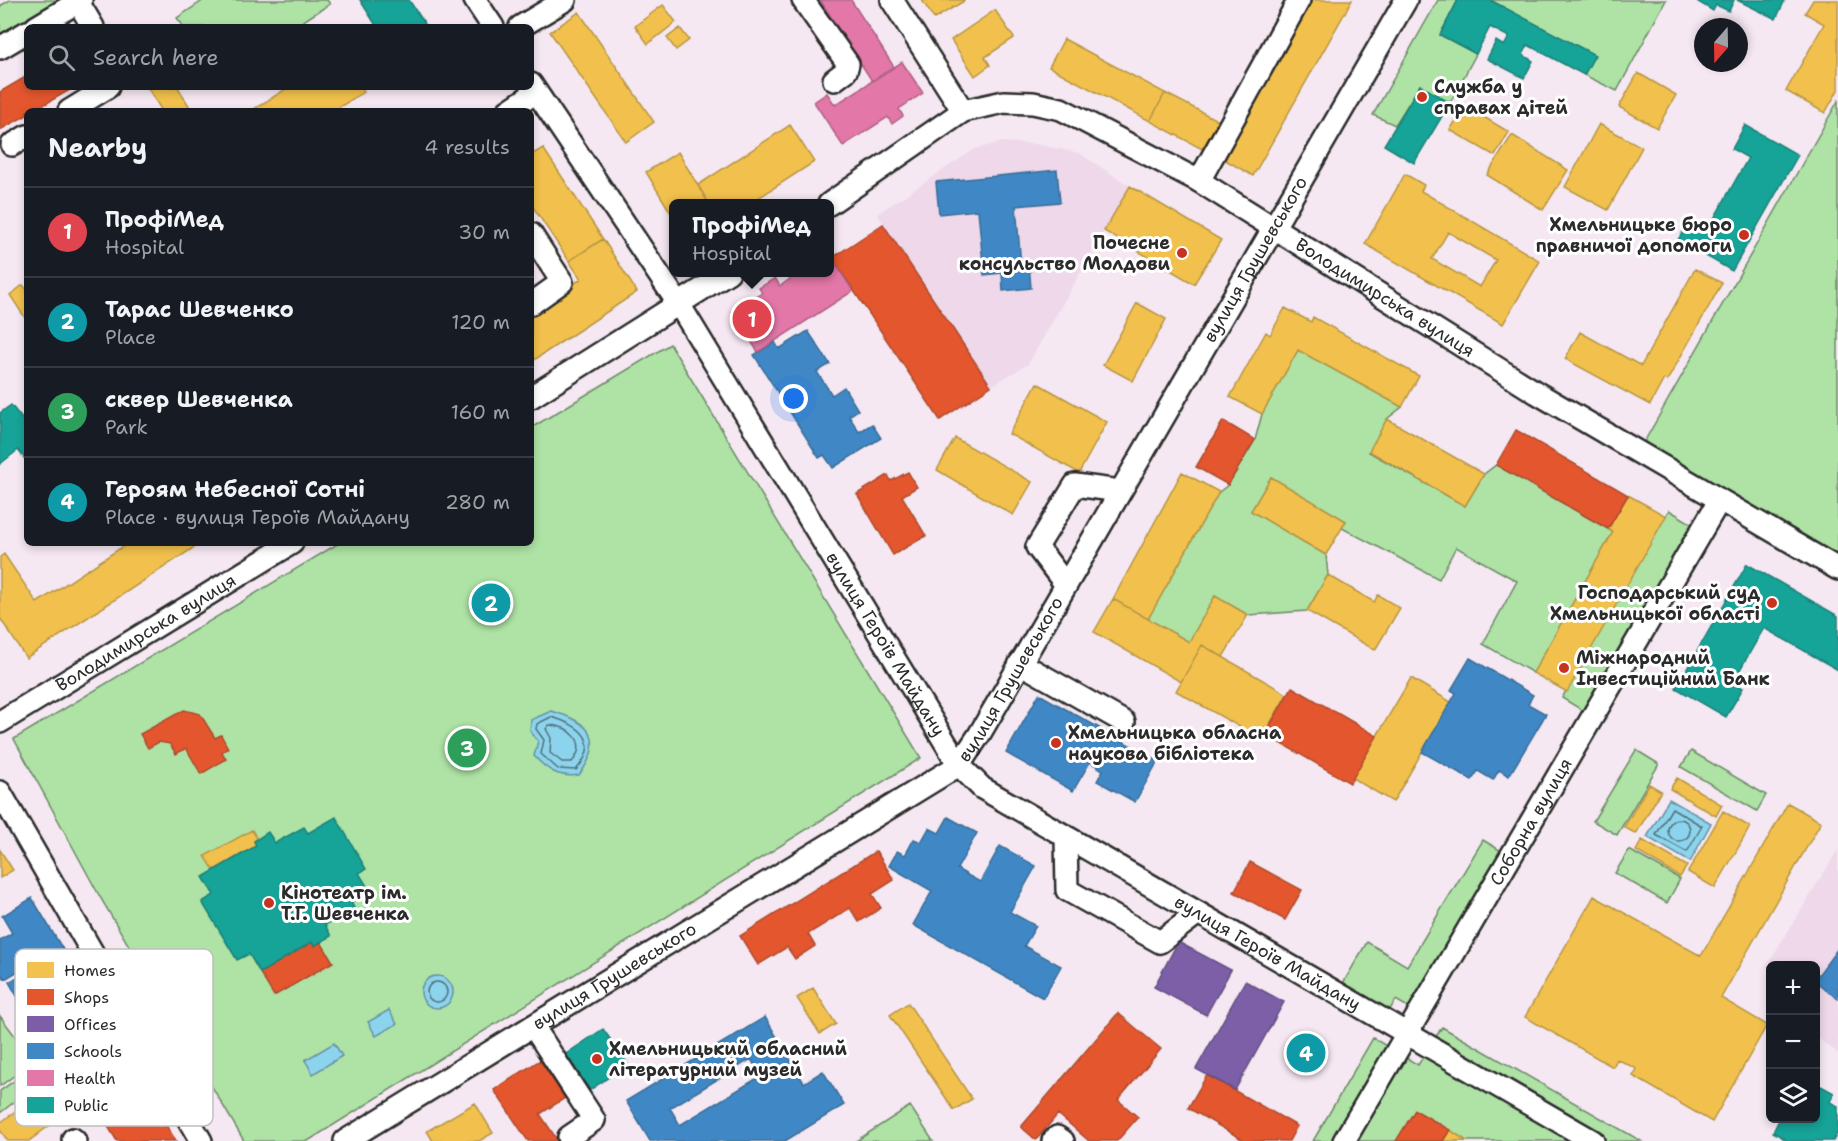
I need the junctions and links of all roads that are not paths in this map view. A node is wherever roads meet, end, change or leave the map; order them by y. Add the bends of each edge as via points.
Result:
1 (475, 0) edge
2 (565, 0) edge
3 (803, 0) edge
4 (892, 0) edge
5 (1299, 0) edge
6 (80, 1) edge
7 (1399, 2) edge
8 (41, 24) edge
9 (92, 24) edge
10 (491, 24) edge
11 (525, 24) edge
12 (24, 34) edge
13 (0, 48) edge
14 (834, 80) dead end
15 (534, 88) edge
16 (103, 90) edge
17 (532, 90) edge
18 (74, 108) edge
19 (511, 108) edge
20 (963, 111) junction
21 (1199, 181) junction
22 (834, 201) edge
23 (1273, 227) junction
24 (534, 239) edge
25 (723, 277) edge
26 (534, 302) edge
27 (680, 306) junction
28 (534, 395) edge
29 (1120, 491) junction
30 (1719, 501) junction
31 (287, 546) edge
32 (1838, 569) edge
33 (1066, 585) junction
34 (1020, 663) junction
35 (0, 722) edge
36 (1124, 722) dead end
37 (959, 765) junction
38 (0, 792) edge
39 (1066, 837) junction
40 (1198, 913) junction
41 (90, 949) edge
42 (533, 1026) junction
43 (1407, 1034) junction
44 (192, 1126) edge
45 (569, 1137) dead end
46 (201, 1141) edge
47 (345, 1141) edge
48 (1053, 1141) edge
49 (1063, 1141) edge
50 (1344, 1141) edge
51 (1593, 1141) edge

1 - 10 street
2 - 11 street
3 - 14 street via 848,64 846,71
4 - 20 street
5 - 21 street
6 - 8 street
6 - 9 street
7 - 23 street, вулиця Грушевського
12 - 13 street
15 - 27 street, вулиця Героїв Майдану
16 - 18 street
17 - 19 street
20 - 21 street, Володимирська вулиця via 1005,102 1061,110
20 - 22 street, Володимирська вулиця
21 - 23 street, Володимирська вулиця
23 - 29 street, вулиця Грушевського
23 - 30 street, Володимирська вулиця
24 - 26 street via 562,282
25 - 27 street
27 - 28 street
27 - 37 street, вулиця Героїв Майдану
29 - 33 street, вулиця Грушевського
29 - 33 street via 1075,485 1037,548
30 - 32 street, Володимирська вулиця
30 - 43 street, Соборна вулиця
31 - 35 street, Володимирська вулиця
33 - 34 street, вулиця Грушевського
34 - 36 street
34 - 37 street, вулиця Грушевського
37 - 39 street, вулиця Героїв Майдану via 982,788
37 - 42 street, вулиця Грушевського
38 - 41 street
39 - 40 street, вулиця Героїв Майдану
39 - 40 street via 1067,890 1160,942
40 - 43 street, вулиця Героїв Майдану
42 - 45 street via 594,1120
42 - 47 street, вулиця Грушевського
43 - 50 street, Соборна вулиця
43 - 51 street, вулиця Героїв Майдану
44 - 46 street
48 - 49 street via 1057,1137

